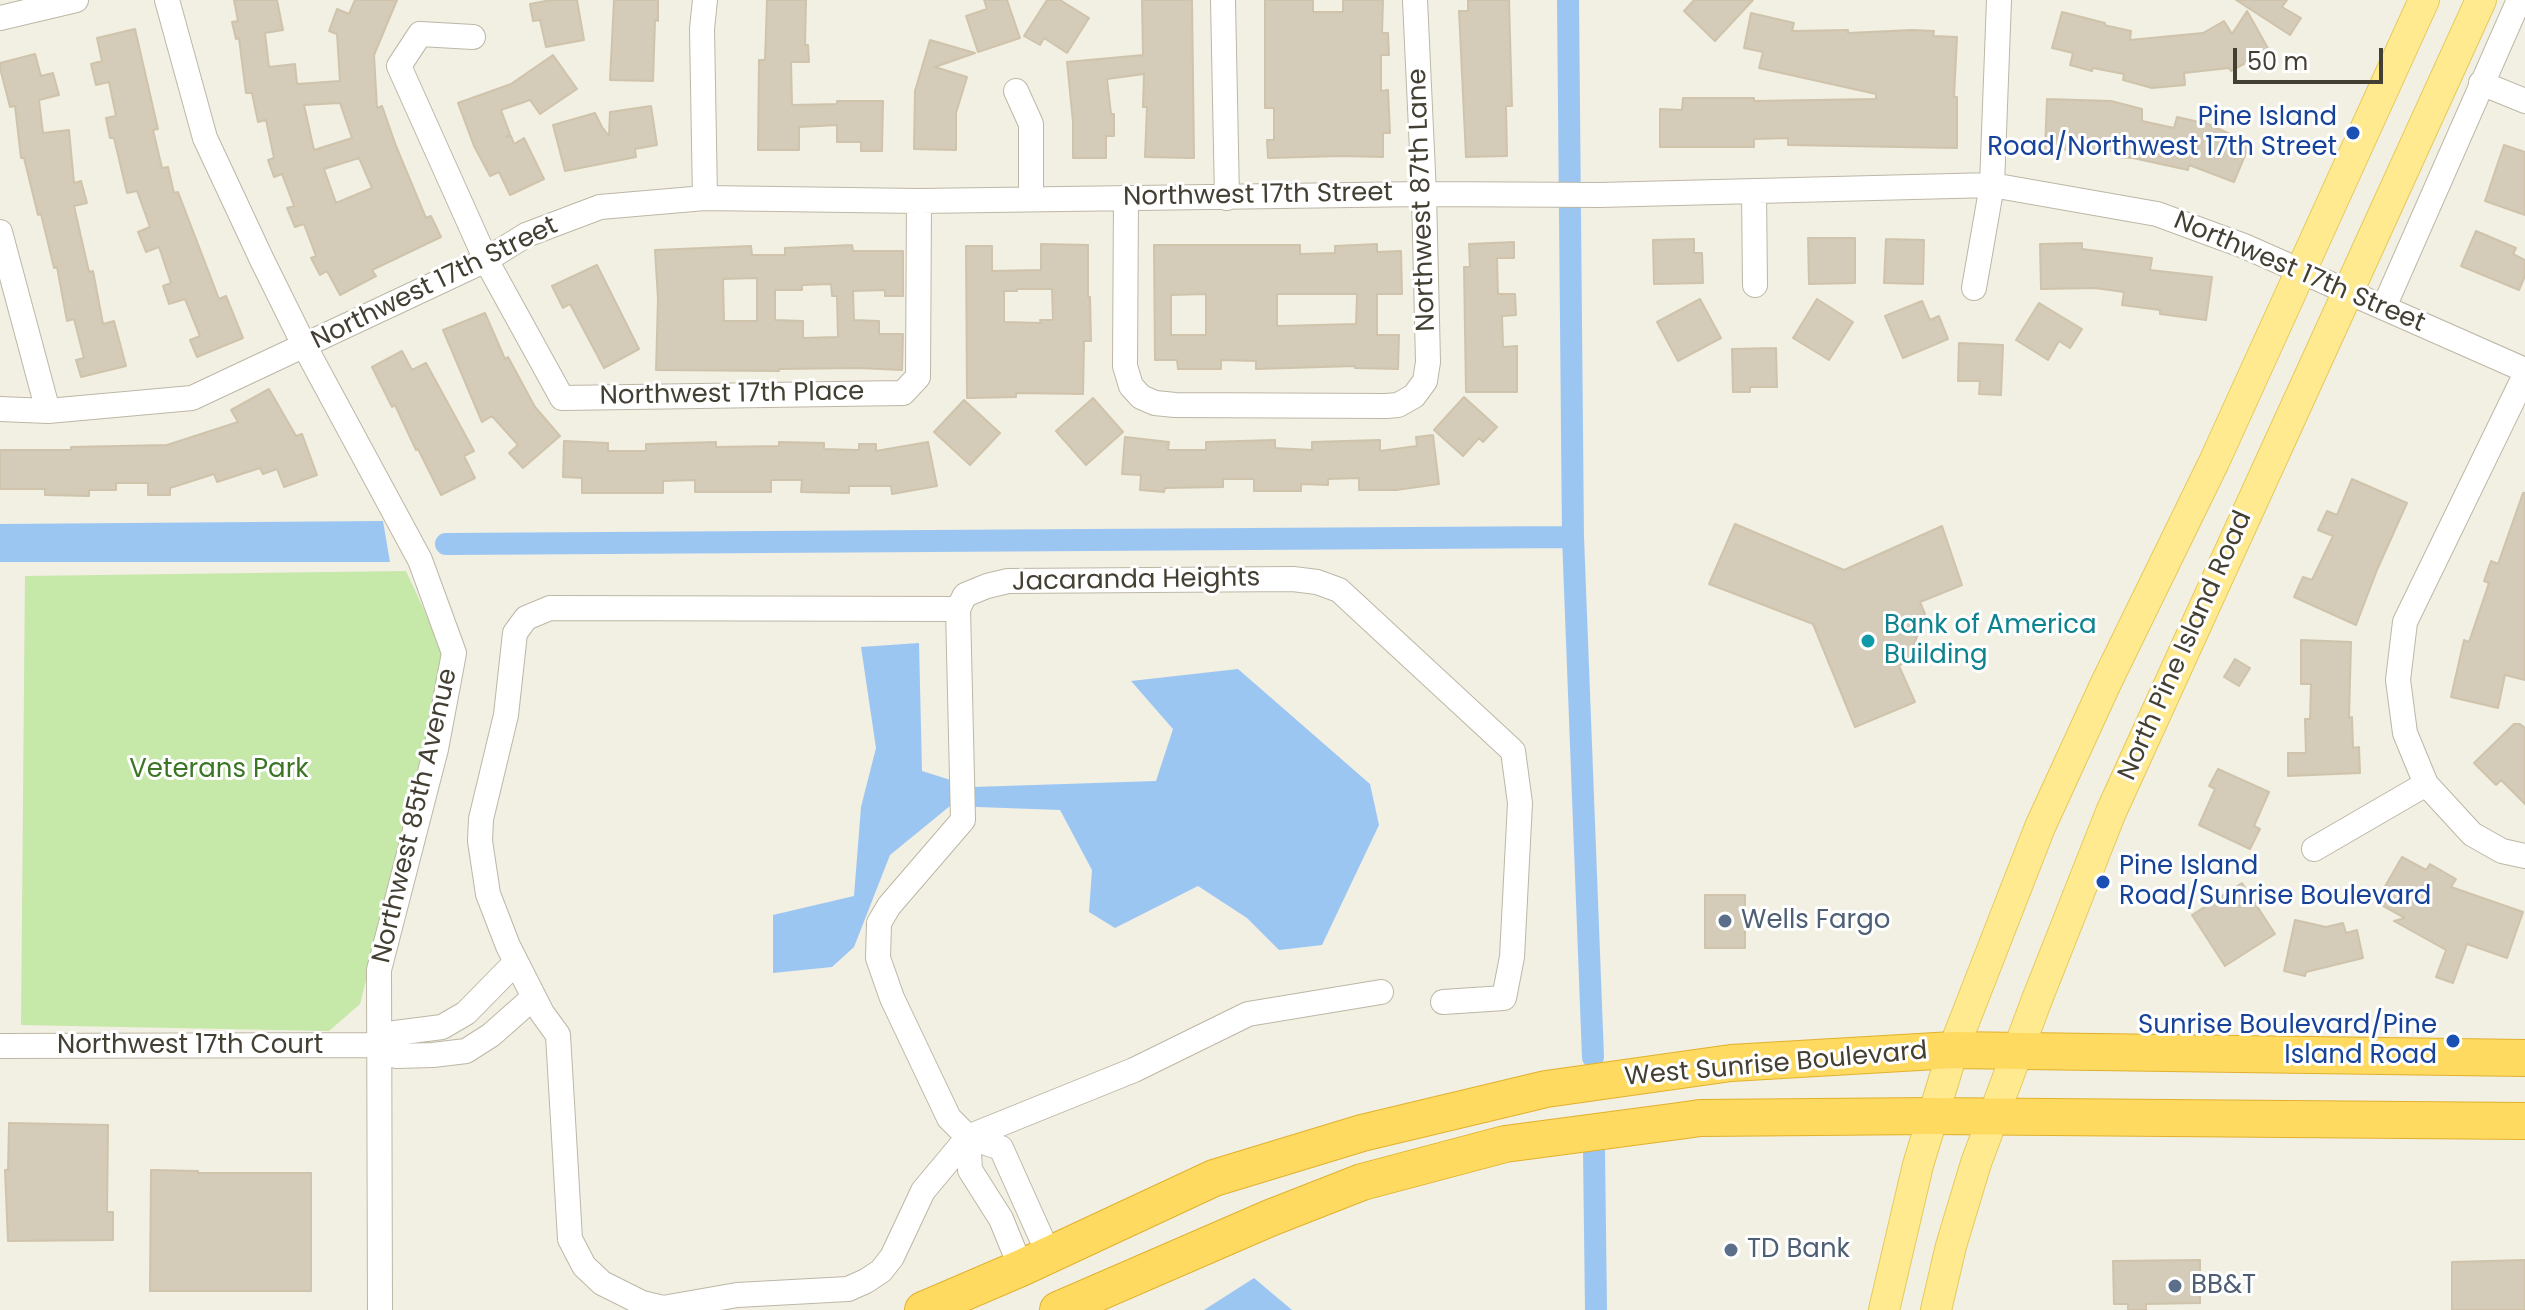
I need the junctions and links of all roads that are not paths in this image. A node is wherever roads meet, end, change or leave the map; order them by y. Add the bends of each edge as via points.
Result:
1 (76, 0) edge
2 (167, 0) edge
3 (705, 0) edge
4 (1223, 0) edge
5 (1415, 0) edge
6 (1999, 0) edge
7 (2424, 0) edge
8 (2481, 0) edge
9 (2519, 0) edge
10 (0, 18) edge
11 (473, 37) dead end
12 (2481, 83) junction
13 (1016, 91) dead end
14 (2525, 101) edge
15 (1992, 185) junction
16 (1754, 191) junction
17 (1424, 194) junction
18 (1126, 197) junction
19 (705, 198) junction
20 (1227, 198) junction
21 (1031, 199) junction
22 (919, 201) junction
23 (0, 232) edge
24 (486, 260) junction
25 (2301, 271) junction
26 (1755, 285) dead end
27 (1974, 288) dead end
28 (2348, 292) junction
29 (2384, 307) junction
30 (305, 347) junction
31 (2525, 372) edge
32 (0, 409) edge
33 (48, 411) junction
34 (958, 609) junction
35 (2426, 784) junction
36 (2314, 849) dead end
37 (2525, 856) edge
38 (516, 962) junction
39 (1381, 992) dead end
40 (534, 997) junction
41 (1443, 1002) dead end
42 (379, 1045) junction
43 (0, 1046) edge
44 (1953, 1050) junction
45 (2018, 1051) junction
46 (2525, 1058) edge
47 (1931, 1116) junction
48 (1993, 1117) junction
49 (2525, 1121) edge
50 (968, 1137) junction
51 (1035, 1261) junction
52 (663, 1309) edge
53 (380, 1310) edge
54 (923, 1310) edge
55 (1058, 1310) edge
56 (1884, 1310) edge
57 (1936, 1310) edge

1 - 10 street
2 - 30 street, Northwest 85th Avenue via 205,138
3 - 19 street
4 - 20 street
5 - 17 street, Northwest 87th Lane
6 - 15 street
7 - 25 main road, North Pine Island Road
8 - 28 main road, North Pine Island Road
9 - 12 street
11 - 24 street via 420,34 399,66
12 - 14 street
12 - 29 street
13 - 21 street via 1031,124
15 - 16 street, Northwest 17th Street
15 - 25 street, Northwest 17th Street via 2157,214
15 - 27 street
16 - 17 street, Northwest 17th Street
16 - 26 street
17 - 18 street, Northwest 87th Lane via 1425,381 1414,396 1386,406 1164,404 1141,397 1126,372
17 - 20 street, Northwest 17th Street
18 - 20 street, Northwest 17th Street
18 - 21 street, Northwest 17th Street
19 - 22 street, Northwest 17th Street
19 - 24 street, Northwest 17th Street via 600,207 526,235
21 - 22 street, Northwest 17th Street
22 - 24 street, Northwest 17th Place via 918,377 903,393 562,398
23 - 33 street
24 - 30 street, Northwest 17th Street
25 - 28 street, Northwest 17th Street
25 - 44 main road, North Pine Island Road via 2040,827
28 - 29 street, Northwest 17th Street
28 - 45 main road, North Pine Island Road via 2111,812
29 - 31 street, Northwest 17th Street
30 - 33 street, Northwest 17th Street via 192,398
30 - 42 street, Northwest 85th Avenue via 420,560 454,653 436,749 379,970
31 - 35 street via 2405,622 2398,680 2405,733
32 - 33 street, Northwest 17th Street
34 - 38 street via 550,608 526,618 515,633 506,715 480,841 488,894
34 - 41 street, Jacaranda Heights via 965,595 1008,581 1293,579 1339,590 1513,751 1520,803 1512,957 1504,998
34 - 50 street via 963,820 889,906 879,923 878,958 949,1118
35 - 36 street
35 - 37 street via 2472,834 2502,851
38 - 40 street
38 - 42 street via 466,1013 442,1027 395,1033
39 - 50 street via 1248,1014 1134,1070
40 - 42 street via 466,1051 396,1056
40 - 52 street via 558,1035 570,1239 584,1266 602,1283
42 - 43 street, Northwest 17th Court
42 - 53 street, Northwest 85th Avenue
44 - 45 highway, West Sunrise Boulevard
44 - 47 main road, North Pine Island Road
44 - 51 highway, West Sunrise Boulevard via 1731,1063 1546,1089 1362,1133 1214,1178
45 - 46 highway, West Sunrise Boulevard
45 - 48 main road, North Pine Island Road
47 - 48 highway, West Sunrise Boulevard
47 - 55 highway, West Sunrise Boulevard via 1700,1118 1499,1145 1362,1182
47 - 56 main road, North Pine Island Road
48 - 49 highway, West Sunrise Boulevard
48 - 57 main road, North Pine Island Road
50 - 51 street via 970,1170
50 - 51 street via 1001,1148
50 - 52 street via 923,1191 892,1257 866,1281 848,1289 737,1295
51 - 54 highway, West Sunrise Boulevard

